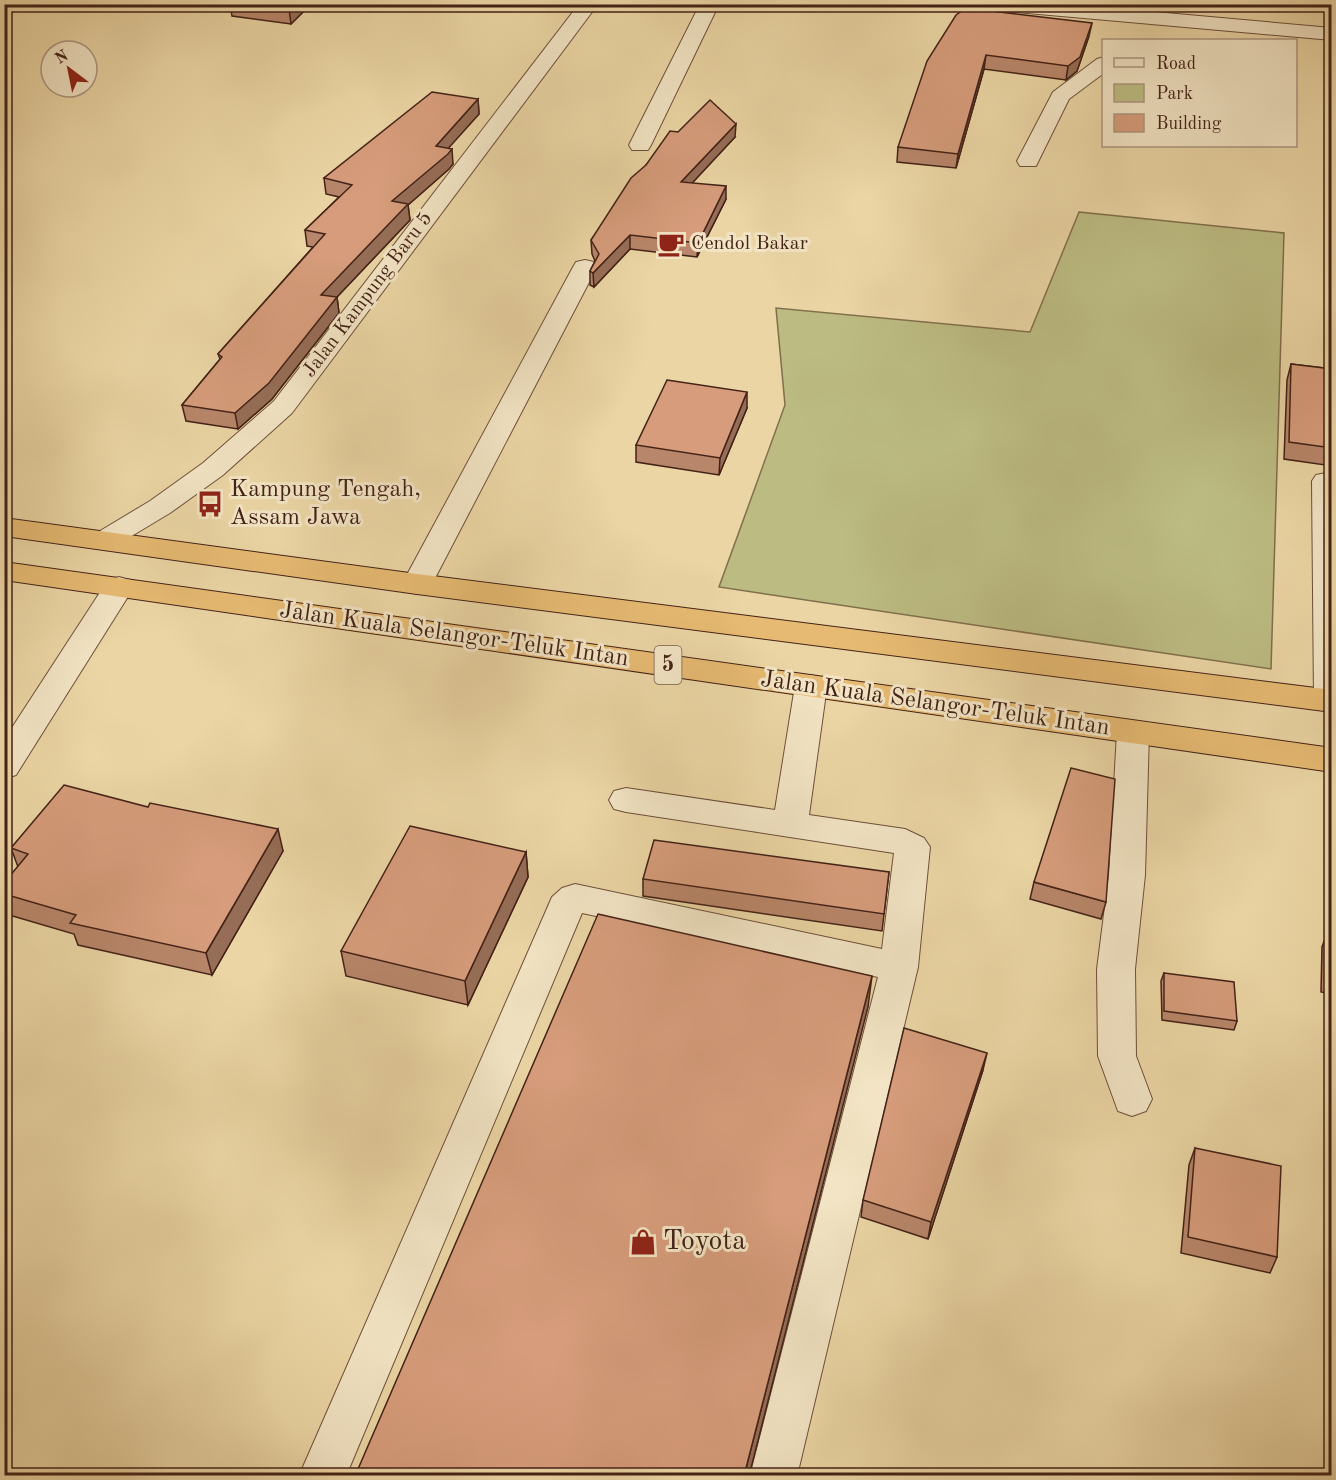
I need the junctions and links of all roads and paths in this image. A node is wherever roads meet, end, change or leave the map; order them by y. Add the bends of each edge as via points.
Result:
1 (589, 4) edge
2 (710, 4) edge
3 (994, 4) edge
4 (1332, 34) edge
5 (1102, 64) edge
6 (640, 145) dead end
7 (1028, 161) dead end
8 (585, 267) dead end
9 (1326, 481) dead end
10 (4, 527) edge
11 (105, 540) junction
12 (4, 570) edge
13 (417, 584) junction
14 (119, 587) junction
15 (811, 686) junction
16 (1331, 701) edge
17 (19, 721) edge
18 (1133, 732) junction
19 (1332, 760) edge
20 (4, 767) edge
21 (626, 800) dead end
22 (790, 826) junction
23 (899, 967) junction
24 (1132, 1099) dead end
25 (322, 1476) edge
26 (773, 1476) edge

1 - 11 street, Jalan Kampung Baru 5 via 283,407 213,469
2 - 6 street
3 - 4 street via 1120,24
5 - 7 street via 1060,96
8 - 13 street
9 - 16 street
10 - 11 highway, Jalan Kuala Selangor-Teluk Intan / 5
11 - 13 highway, Jalan Kuala Selangor-Teluk Intan / 5
12 - 14 highway, Jalan Kuala Selangor-Teluk Intan / 5
13 - 16 highway, Jalan Kuala Selangor-Teluk Intan / 5
14 - 15 highway, Jalan Kuala Selangor-Teluk Intan / 5
14 - 17 street
15 - 18 highway, Jalan Kuala Selangor-Teluk Intan / 5
15 - 22 street
17 - 20 street
18 - 19 highway, Jalan Kuala Selangor-Teluk Intan / 5
18 - 24 street via 1127,875 1116,969 1117,1056
21 - 22 street
22 - 23 street via 904,842 912,847
23 - 25 street via 575,898 565,907
23 - 26 street

